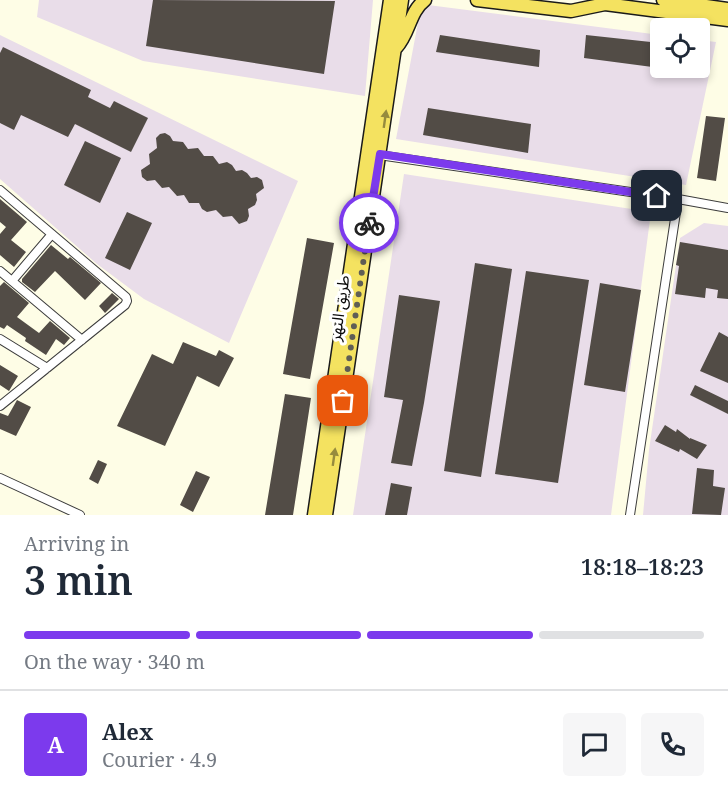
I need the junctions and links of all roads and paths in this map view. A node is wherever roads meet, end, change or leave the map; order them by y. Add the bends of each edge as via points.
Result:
1 (402, 0) edge
2 (425, 0) edge
3 (477, 0) edge
4 (663, 0) edge
5 (387, 3) edge
6 (591, 3) edge
7 (726, 14) edge
8 (395, 49) junction
9 (380, 154) junction
10 (0, 190) edge
11 (678, 199) junction
12 (728, 208) edge
13 (52, 234) junction
14 (0, 271) edge
15 (12, 281) junction
16 (0, 339) edge
17 (82, 340) junction
18 (47, 369) junction
19 (2, 402) edge
20 (0, 478) edge
21 (80, 515) edge
22 (314, 515) edge
23 (326, 515) edge
24 (630, 515) edge

1 - 8 main road, طريق النهر
2 - 8 main road via 416,8
3 - 6 main road via 571,11 582,10
4 - 7 main road
5 - 22 main road, طريق النهر
6 - 7 main road
9 -> 8 main road, طريق النهر
9 - 11 street
23 -> 9 main road, طريق النهر
10 - 13 street
11 - 12 street
11 - 24 street
13 - 15 street
13 - 17 street via 127,299 125,305
14 - 15 street
15 - 17 street
16 - 18 street
17 - 18 street
18 - 19 street
20 - 21 street

